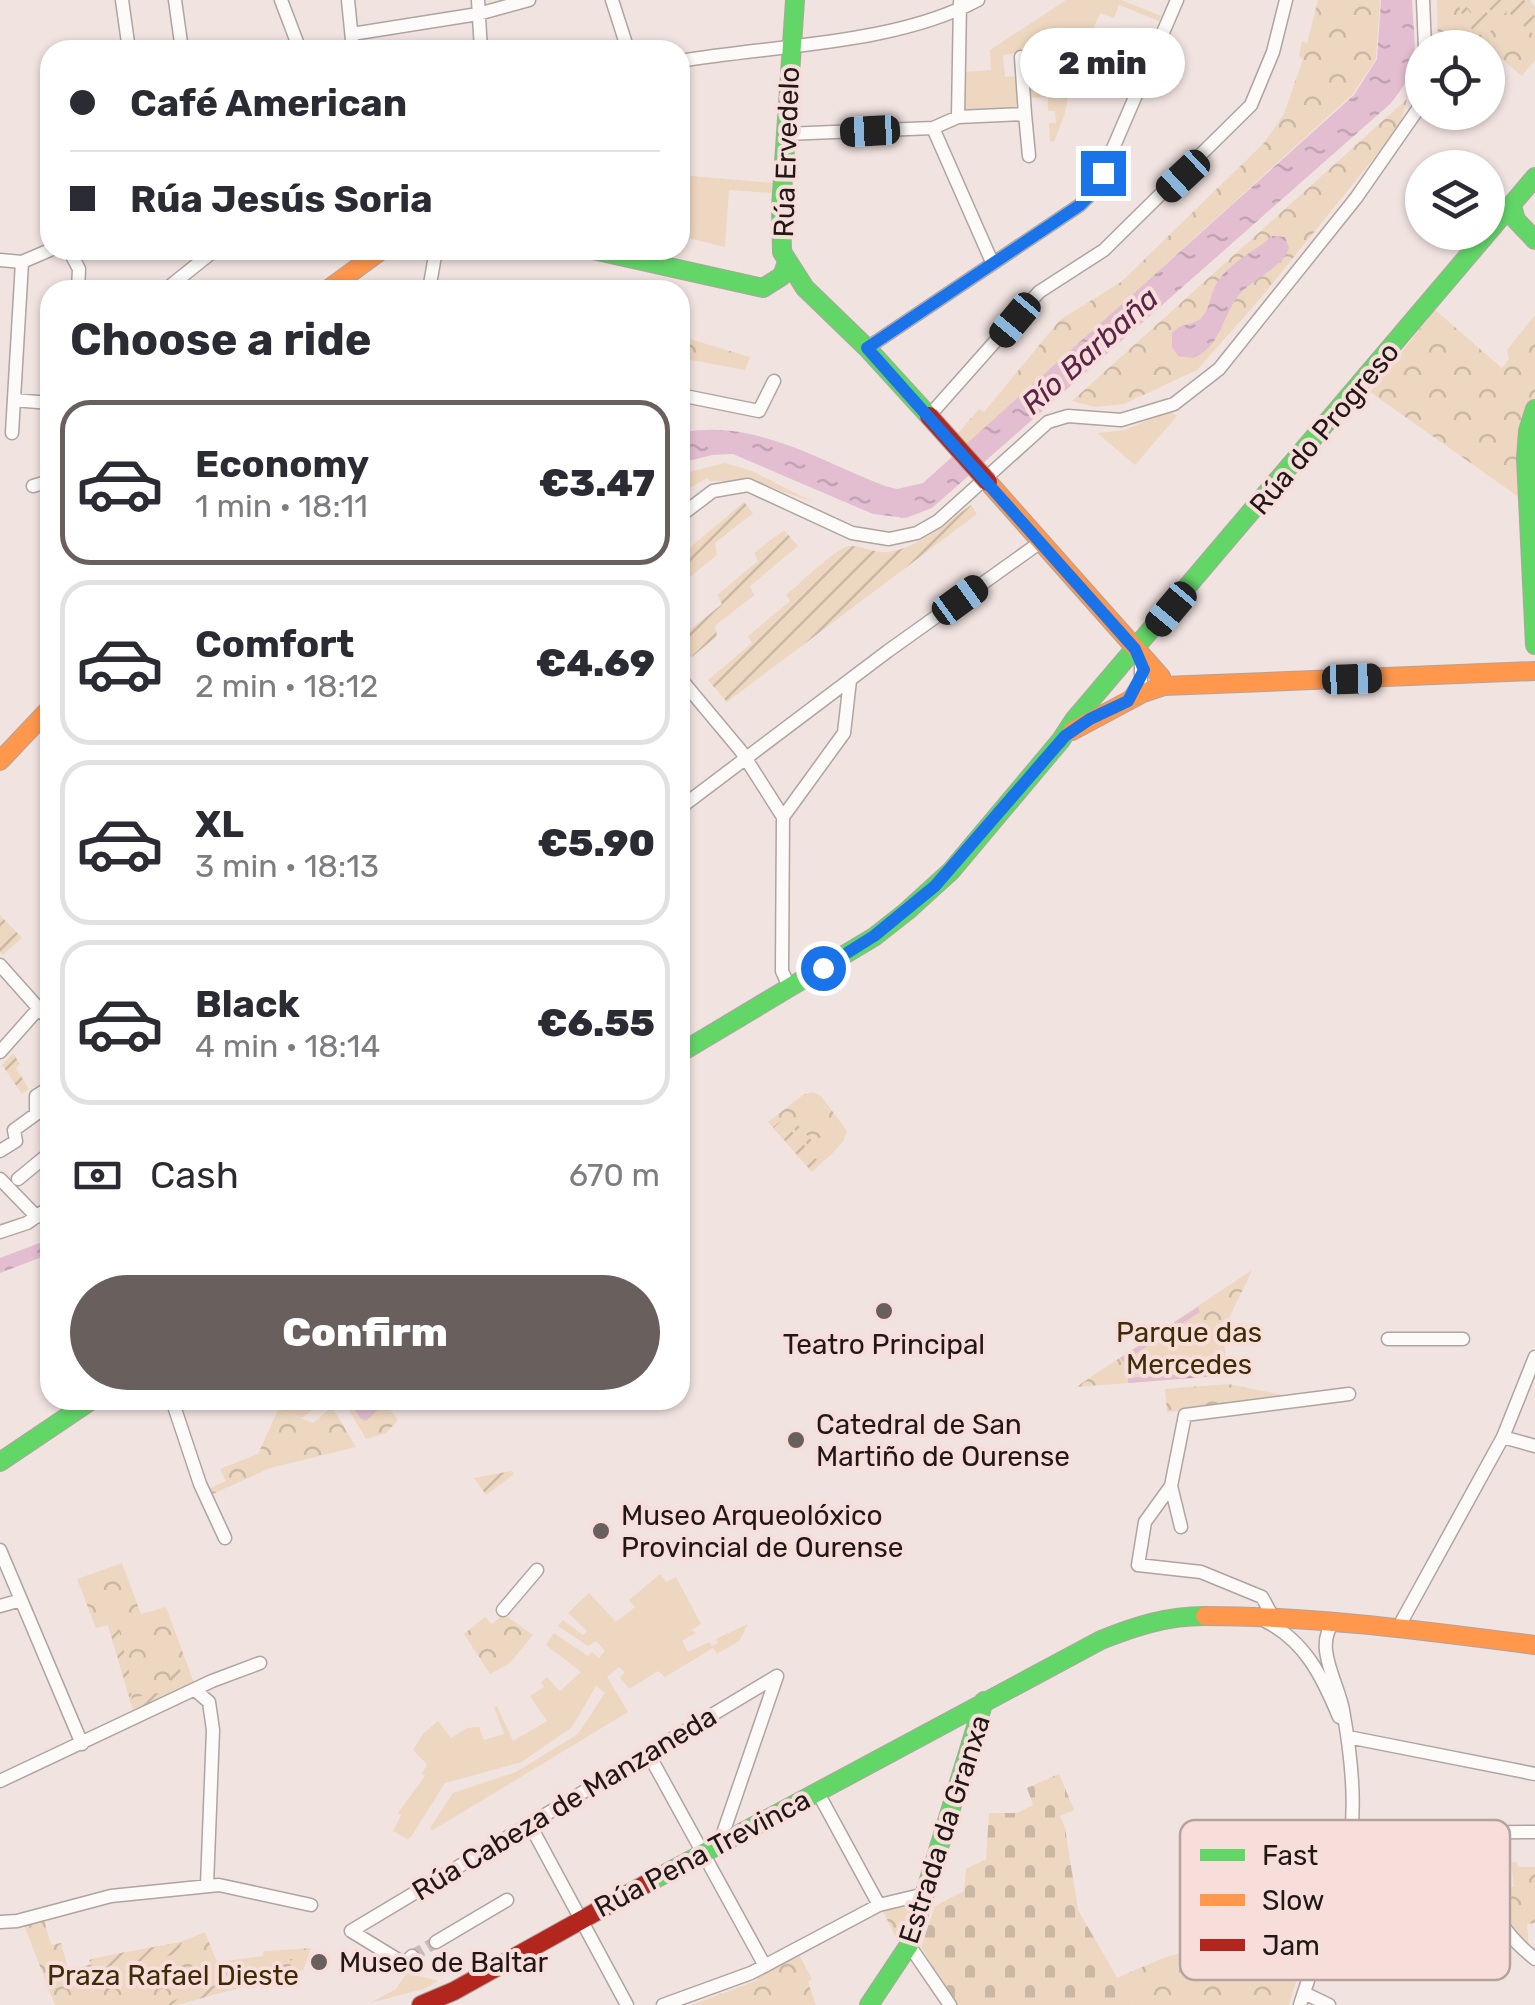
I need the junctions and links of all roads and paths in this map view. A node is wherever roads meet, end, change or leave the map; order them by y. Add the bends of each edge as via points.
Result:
1 (122, 0) edge
2 (175, 0) edge
3 (281, 0) edge
4 (348, 0) edge
5 (529, 0) edge
6 (612, 0) edge
7 (795, 0) edge
8 (978, 0) edge
9 (1177, 0) edge
10 (1286, 0) edge
11 (1424, 0) edge
12 (960, 5) edge
13 (478, 7) edge
14 (1425, 30) edge
15 (352, 34) junction
16 (128, 40) edge
17 (181, 40) edge
18 (296, 40) edge
19 (352, 40) edge
20 (480, 40) edge
21 (625, 40) edge
22 (790, 48) junction
23 (1021, 57) dead end
24 (690, 60) edge
25 (1025, 114) junction
26 (958, 118) junction
27 (933, 128) junction
28 (1405, 128) edge
29 (785, 134) junction
30 (1029, 156) dead end
31 (1535, 178) edge
32 (1512, 206) junction
33 (1531, 234) edge
34 (40, 254) edge
35 (0, 260) edge
36 (202, 260) edge
37 (368, 260) edge
38 (638, 260) edge
39 (22, 262) junction
40 (787, 262) junction
41 (992, 262) junction
42 (178, 280) edge
43 (340, 280) edge
44 (867, 348) junction
45 (774, 381) dead end
46 (690, 398) edge
47 (14, 400) junction
48 (40, 401) edge
49 (1535, 410) edge
50 (928, 416) junction
51 (12, 432) dead end
52 (991, 476) junction
53 (40, 484) edge
54 (33, 486) dead end
55 (690, 508) edge
56 (1042, 541) junction
57 (1535, 645) edge
58 (1139, 659) junction
59 (1535, 671) edge
60 (1115, 673) junction
61 (850, 680) junction
62 (1164, 686) junction
63 (690, 691) edge
64 (1122, 704) junction
65 (40, 719) edge
66 (1065, 736) junction
67 (0, 761) edge
68 (746, 761) junction
69 (690, 801) edge
70 (783, 817) junction
71 (3, 974) edge
72 (790, 989) junction
73 (39, 1008) joint
74 (690, 1047) edge
75 (0, 1052) edge
76 (40, 1093) edge
77 (0, 1151) edge
78 (40, 1161) edge
79 (0, 1179) edge
80 (18, 1180) dead end
81 (40, 1215) edge
82 (37, 1218) junction
83 (0, 1232) edge
84 (1388, 1339) dead end
85 (1463, 1339) dead end
86 (1535, 1357) edge
87 (1349, 1394) dead end
88 (76, 1410) edge
89 (175, 1410) edge
90 (1503, 1436) junction
91 (1535, 1446) edge
92 (2, 1457) edge
93 (1171, 1486) junction
94 (1181, 1527) dead end
95 (225, 1538) dead end
96 (0, 1550) edge
97 (537, 1570) dead end
98 (20, 1600) junction
99 (0, 1606) edge
100 (503, 1610) dead end
101 (1265, 1618) junction
102 (1301, 1620) junction
103 (1334, 1622) junction
104 (1398, 1628) junction
105 (1296, 1642) junction
106 (1535, 1645) edge
107 (260, 1663) dead end
108 (195, 1690) junction
109 (984, 1702) junction
110 (1348, 1738) junction
111 (82, 1744) junction
112 (648, 1753) junction
113 (1535, 1774) edge
114 (0, 1782) edge
115 (817, 1791) junction
116 (1351, 1820) edge
117 (529, 1823) junction
118 (711, 1849) junction
119 (207, 1885) junction
120 (925, 1894) junction
121 (507, 1900) dead end
122 (311, 1905) dead end
123 (879, 1905) junction
124 (581, 1919) junction
125 (0, 1922) edge
126 (1510, 1936) edge
127 (436, 1942) tunnel mouth
128 (908, 1945) junction
129 (1535, 1959) edge
130 (409, 1960) dead end
131 (766, 1966) junction
132 (1302, 1999) edge
133 (421, 2005) edge
134 (626, 2005) edge
135 (663, 2005) edge
136 (869, 2005) edge
137 (950, 2005) edge
138 (1328, 2005) edge

1 - 16 street
2 - 17 street
3 - 18 street
4 - 15 street
5 - 13 street
6 - 21 street
7 - 22 street, Rúa Ervedelo
8 - 12 street
9 - 41 street via 1095,190
10 - 50 street via 1251,105 1104,250 1038,292
11 - 14 street
12 - 22 street via 937,20
12 - 26 street
13 - 15 street
13 - 20 street
15 - 19 street
22 - 24 street
22 - 29 street, Rúa Ervedelo
23 - 25 street
25 - 26 street
25 - 30 street
26 - 27 street
27 - 29 street
27 - 41 street
28 - 52 street via 1219,369 1174,404 1121,420 1068,416 1048,422
29 - 40 street, Rúa Ervedelo via 781,244
31 - 32 street, Rúa do Progreso
32 - 33 street
32 - 58 street, Rúa do Progreso
34 - 39 street
35 - 39 street
36 - 42 street
37 - 43 street
38 - 40 street via 763,288 782,276
39 - 47 street
40 - 44 street, Rúa Ervedelo
41 - 44 street
44 - 50 street, Rúa Ervedelo
45 - 46 street via 759,411
47 - 48 street
47 - 51 street
49 - 57 street via 1526,458
50 - 52 street, Rúa Ervedelo, bridge
52 - 55 street via 917,534 889,539 852,533 748,486 713,491
52 - 56 street, Rúa Ervedelo
53 - 54 street
56 - 58 street, Rúa Ervedelo
56 - 61 street
58 - 60 street, Rúa do Progreso
58 - 62 street
58 - 64 street, Rúa do Progreso
59 - 62 street
60 - 64 street via 1104,701
60 - 66 street, Rúa do Progreso
61 - 68 street
61 - 70 street via 844,734
62 - 64 street
63 - 68 street
64 - 66 street, Rúa do Progreso
65 - 67 street
66 - 72 street, Rúa do Progreso via 935,886 874,936
68 - 69 street
68 - 70 street
70 - 72 street via 782,971
71 - 73 street
72 - 74 street, Rúa do Progreso
73 - 75 street
76 - 77 street via 36,1114
78 - 80 street
79 - 82 street
81 - 82 street
82 - 83 street
84 - 85 street
86 - 90 street
87 - 93 street via 1184,1415
88 - 92 street
89 - 95 street
90 - 91 street
90 - 104 street
93 - 94 street
93 - 101 street via 1145,1522 1138,1565 1201,1572 1262,1597
96 - 98 street
97 - 100 street
98 - 99 street
98 - 111 street
101 - 102 street, Rúa Pena Trevinca
101 - 105 street
101 - 109 street, Rúa Pena Trevinca via 1180,1616 1141,1624
102 - 103 street, Rúa Pena Trevinca
102 - 105 street
103 - 104 street, Rúa Pena Trevinca
103 - 110 street via 1324,1644
104 - 106 street, Rúa Pena Trevinca
105 - 110 street via 1324,1682
107 - 108 street
108 - 111 street
108 - 119 street via 210,1702 213,1730
109 - 115 street, Rúa Pena Trevinca
109 - 120 street, Estrada da Granxa
110 - 113 street
110 - 116 street
111 - 114 street
112 - 117 street, Rúa Cabeza de Manzaneda
112 - 118 street
112 - 118 street, Rúa Cabeza de Manzaneda via 777,1676
115 - 118 street, Rúa Pena Trevinca
115 - 123 street
117 - 124 street
117 - 130 street, Rúa Cabeza de Manzaneda via 351,1931
118 - 124 street, Rúa Pena Trevinca
118 - 131 street
119 - 122 street
119 - 125 street via 111,1896
120 - 123 street
120 - 128 street, Estrada da Granxa
121 - 127 street
123 - 131 street
124 - 133 street, Rúa Pena Trevinca
124 - 134 street
126 - 129 street
128 - 136 street, Estrada da Granxa
128 - 137 street
131 - 135 street
132 - 138 street

